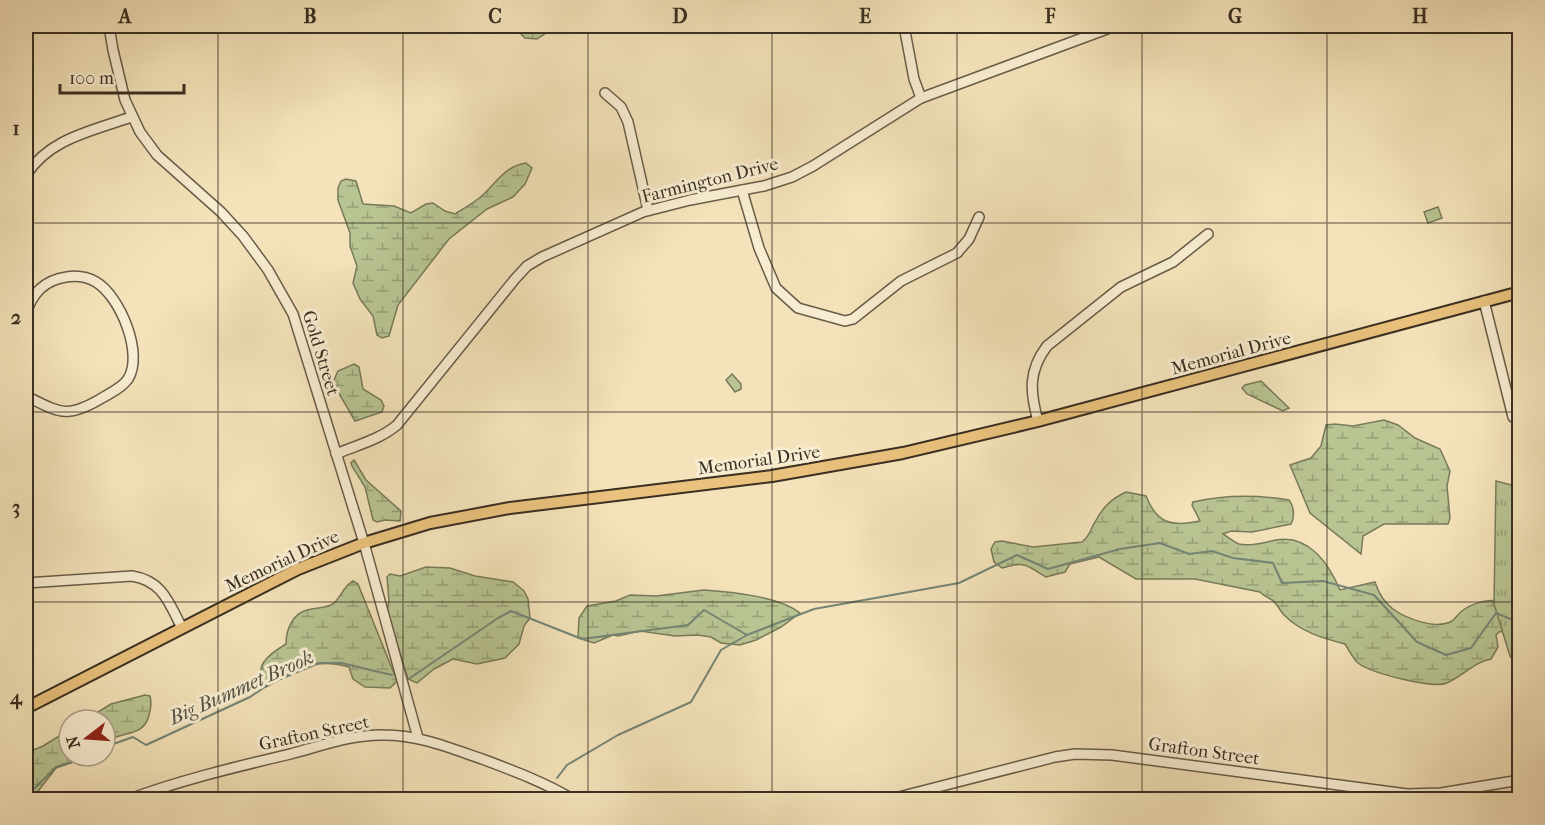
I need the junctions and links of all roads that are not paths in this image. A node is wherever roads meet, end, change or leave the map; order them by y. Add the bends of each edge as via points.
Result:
1 (109, 26) edge
2 (904, 26) edge
3 (1115, 26) edge
4 (605, 93) dead end
5 (921, 98) junction
6 (131, 117) junction
7 (26, 175) edge
8 (742, 190) junction
9 (648, 210) junction
10 (979, 217) dead end
11 (1208, 234) dead end
12 (1520, 292) edge
13 (1484, 301) junction
14 (26, 313) edge
15 (26, 396) edge
16 (1513, 417) dead end
17 (1038, 422) junction
18 (336, 454) junction
19 (364, 543) junction
20 (26, 583) edge
21 (182, 628) junction
22 (26, 708) edge
23 (418, 738) junction
24 (1520, 780) edge
25 (127, 800) edge
26 (574, 800) edge
27 (887, 800) edge

1 - 6 street, Gold Street
2 - 5 street
3 - 5 street, Farmington Drive
4 - 9 street via 621,107 628,122
5 - 8 street, Farmington Drive via 802,172
6 - 7 street via 52,147
6 - 18 street, Gold Street via 157,155 243,236 286,300
8 - 9 street, Farmington Drive
8 - 10 street via 776,288 798,308 845,321 853,319 901,281 957,254
9 - 18 street, Farmington Drive via 527,266 397,425
11 - 17 street via 1173,262 1121,287 1047,346 1033,372
12 - 13 main road, Memorial Drive
13 - 16 street
13 - 17 main road, Memorial Drive
14 - 15 street via 34,295 49,283 76,276 95,281 111,296 135,354 124,384 83,409 57,411
17 - 19 main road, Memorial Drive via 834,466 477,513
18 - 19 street, Gold Street
19 - 21 main road, Memorial Drive via 298,569
19 - 23 street, Gold Street
20 - 21 street via 140,577 161,589
21 - 22 main road, Memorial Drive
23 - 25 street, Grafton Street via 374,735 343,740
23 - 26 street, Grafton Street via 522,773
24 - 27 street, Grafton Street via 1410,794 1093,754 1047,759

